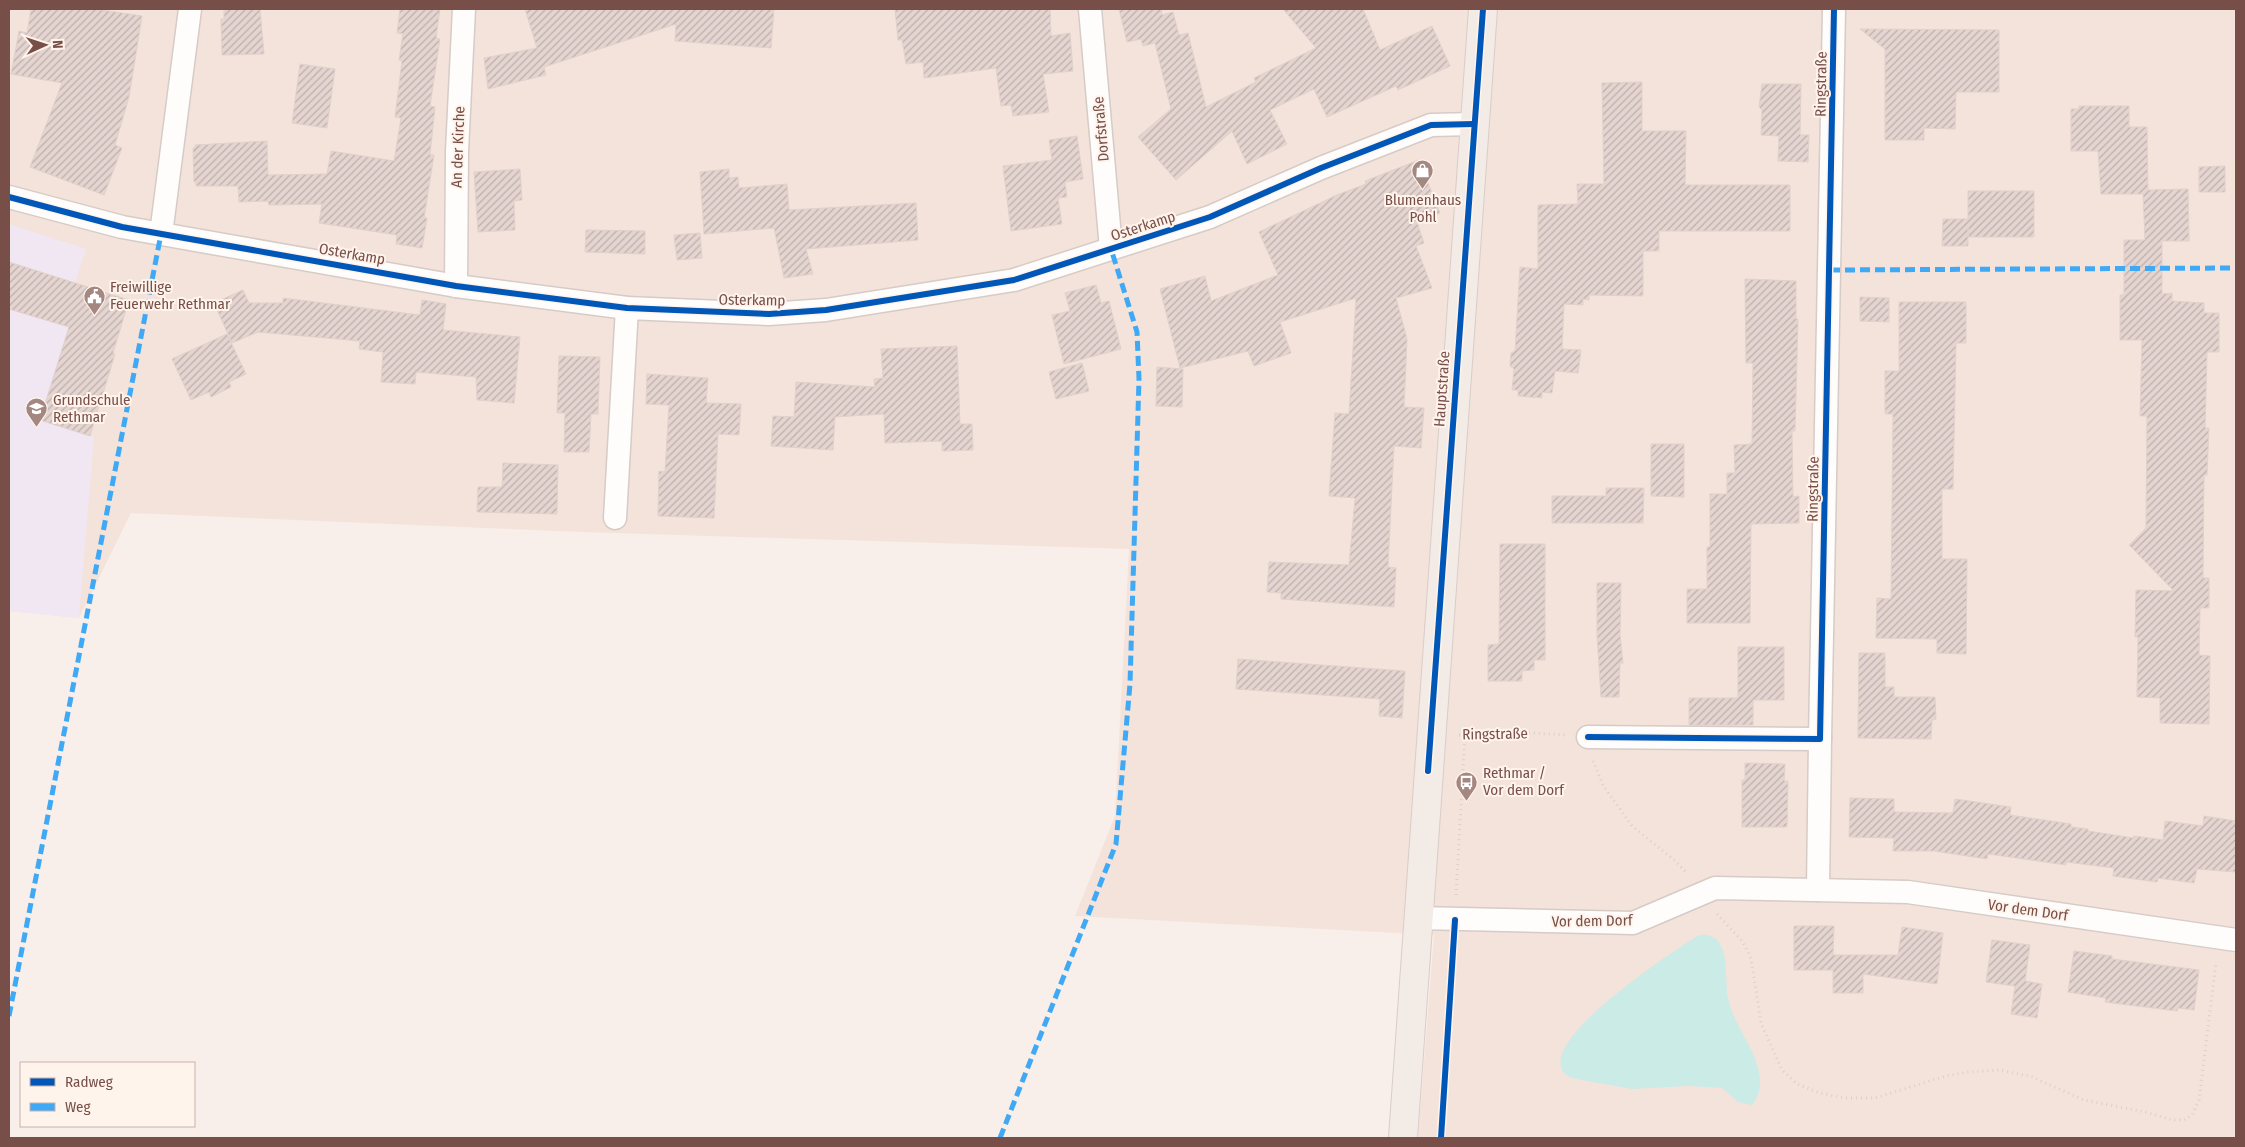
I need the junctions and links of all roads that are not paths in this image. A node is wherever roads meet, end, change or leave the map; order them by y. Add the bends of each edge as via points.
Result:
1 (190, 9) edge
2 (464, 9) edge
3 (1090, 9) edge
4 (1483, 9) edge
5 (1834, 9) edge
6 (1474, 124) junction
7 (9, 198) edge
8 (161, 234) junction
9 (1111, 249) junction
10 (456, 286) junction
11 (628, 308) junction
12 (615, 518) dead end
13 (1588, 737) road end
14 (1820, 739) junction
15 (1818, 890) junction
16 (1418, 918) junction
17 (2228, 938) edge
18 (1403, 1138) edge

1 - 8 street
2 - 10 street, An der Kirche via 457,151
3 - 9 street, Dorfstraße
4 - 6 main road, Hauptstraße
5 - 14 street, Ringstraße
6 - 9 street, Osterkamp via 1431,125 1320,168 1210,217
6 - 16 main road, Hauptstraße
7 - 8 street, Osterkamp
8 - 10 street, Osterkamp
9 - 11 street, Osterkamp via 1014,280 826,310 769,314
10 - 11 street, Osterkamp
11 - 12 street
13 - 14 street
14 - 15 street
15 - 16 street, Vor dem Dorf via 1715,888 1633,923
15 - 17 street, Vor dem Dorf via 1908,892
16 - 18 main road, Hauptstraße

